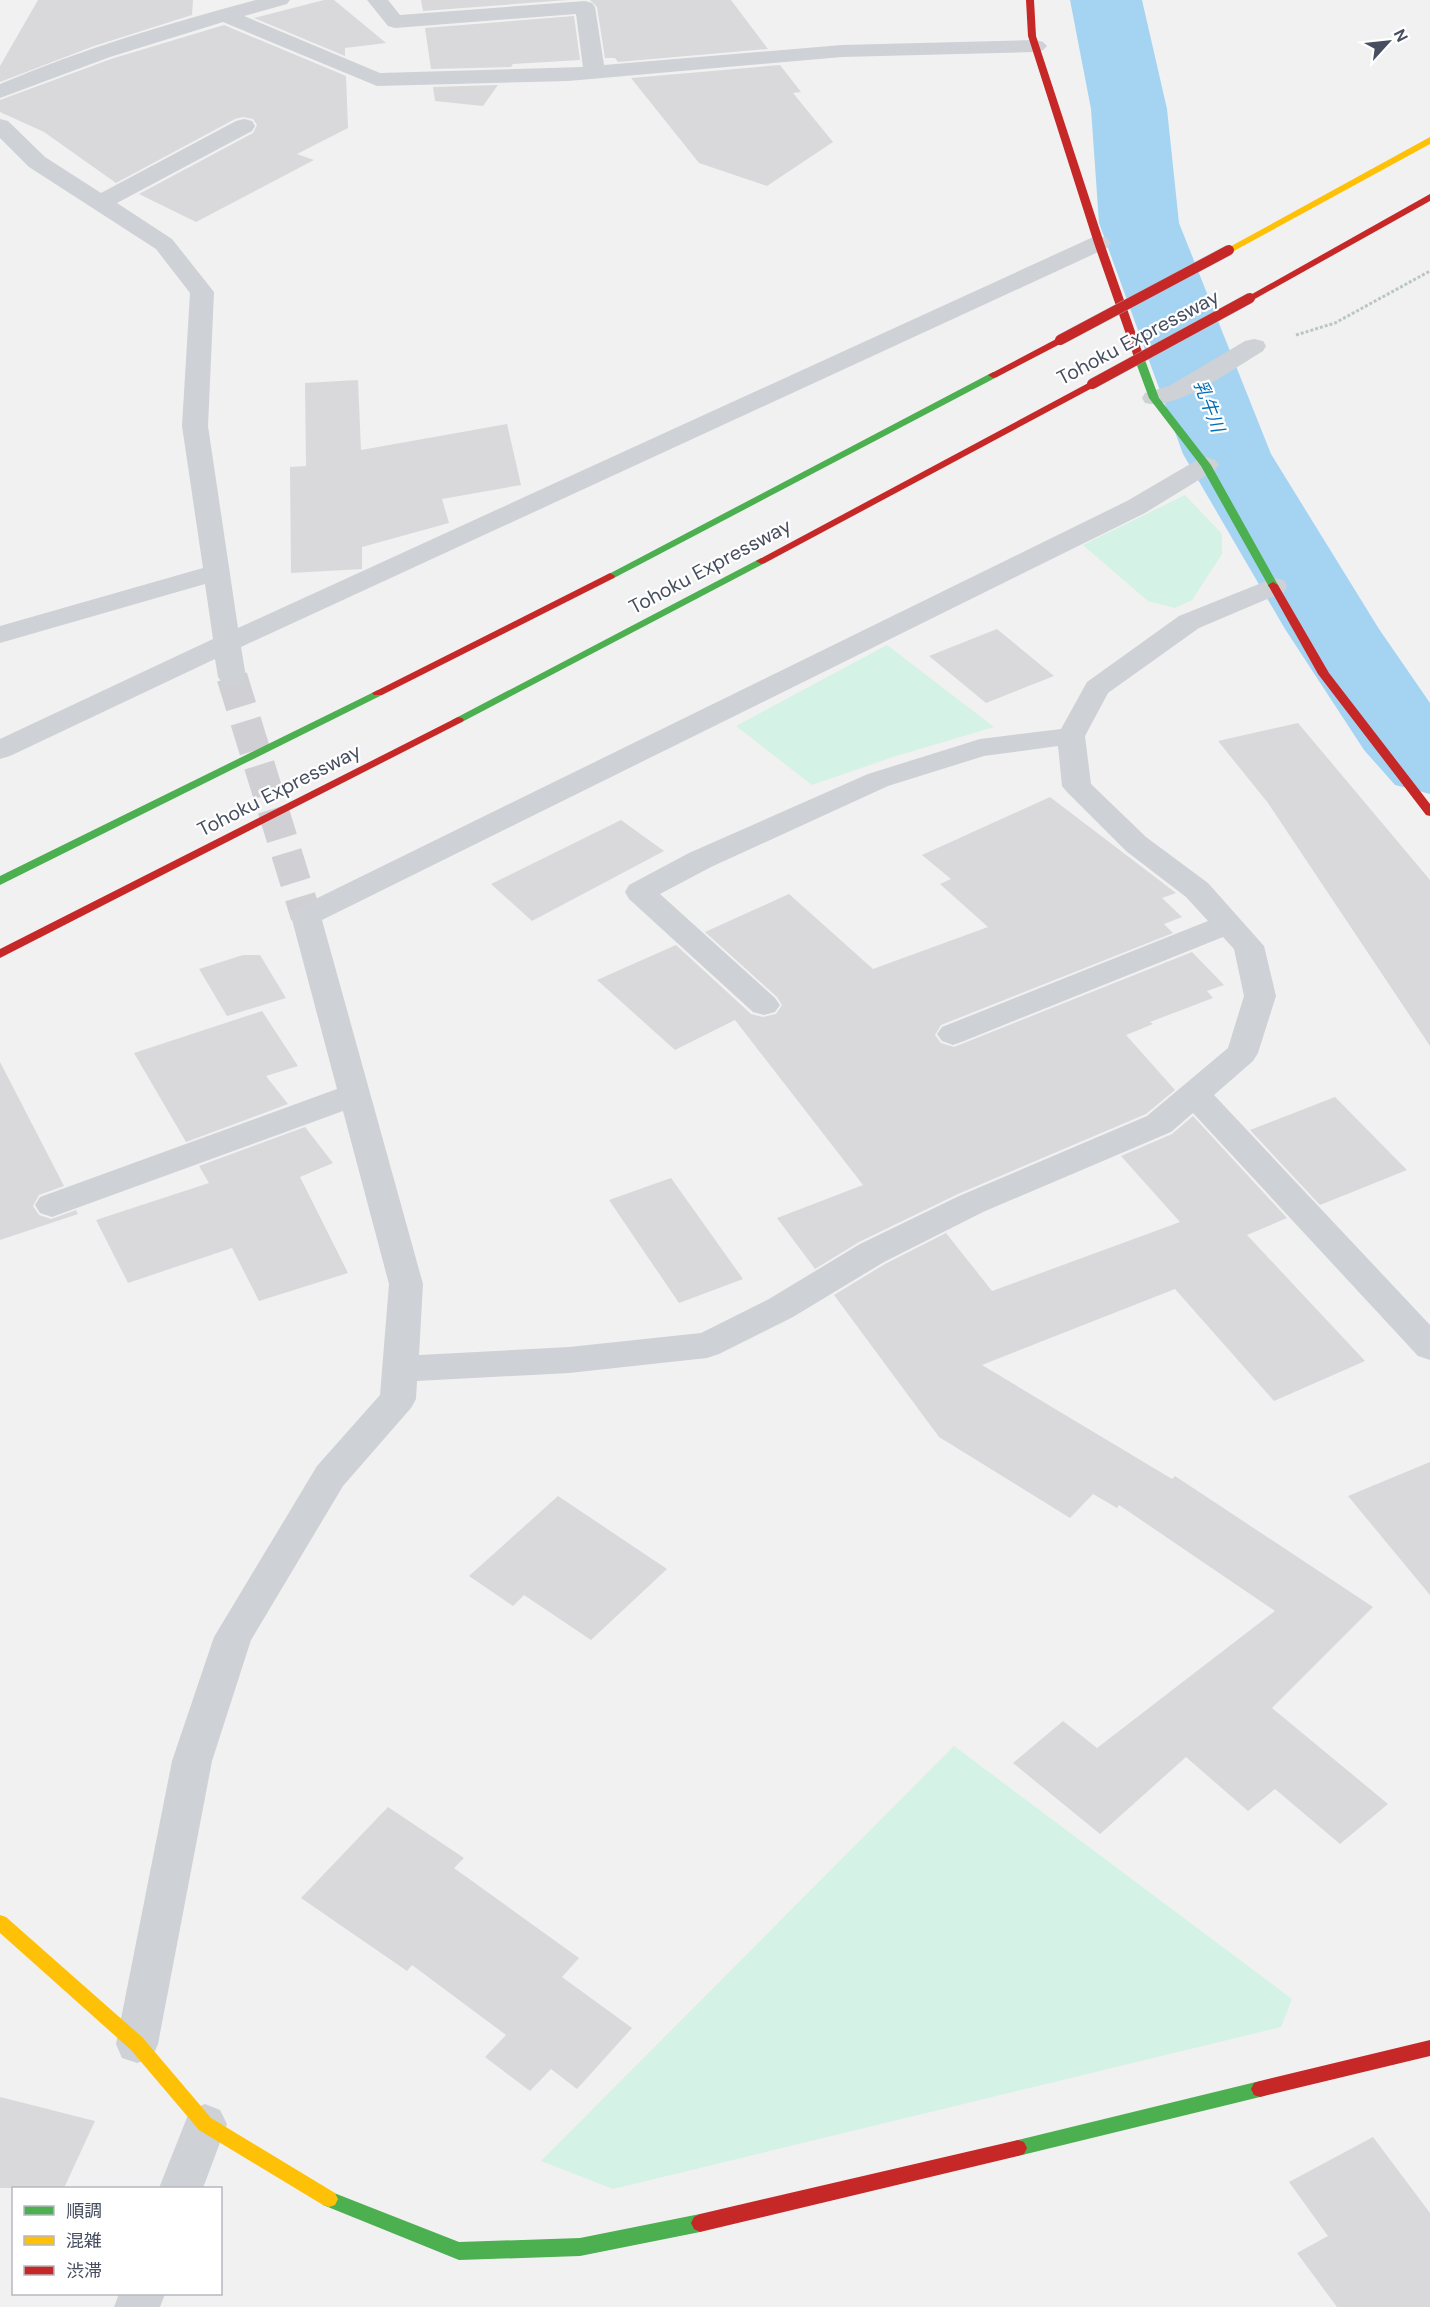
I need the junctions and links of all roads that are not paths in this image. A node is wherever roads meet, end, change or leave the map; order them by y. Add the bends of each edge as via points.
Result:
1 (280, 0) edge
2 (377, 0) edge
3 (1030, 0) edge
4 (224, 15) junction
5 (1036, 46) junction
6 (595, 73) junction
7 (0, 92) edge
8 (0, 126) edge
9 (244, 126) dead end
10 (1430, 140) edge
11 (1430, 197) edge
12 (100, 202) junction
13 (1100, 243) junction
14 (1254, 346) road end
15 (1154, 398) junction
16 (1206, 465) junction
17 (217, 572) junction
18 (1274, 586) junction
19 (0, 635) edge
20 (227, 644) junction
21 (232, 677) tunnel mouth
22 (1071, 736) junction
23 (0, 750) edge
24 (1430, 812) edge
25 (0, 881) edge
26 (1228, 924) junction
27 (0, 954) edge
28 (764, 1005) dead end
29 (953, 1034) dead end
30 (1194, 1094) junction
31 (354, 1095) junction
32 (52, 1205) dead end
33 (1430, 1347) edge
34 (399, 1368) junction
35 (0, 1922) edge
36 (137, 2044) junction
37 (1430, 2048) edge
38 (205, 2124) junction
39 (181, 2187) edge

1 - 4 street
2 - 6 street via 395,22 585,7
3 - 5 main road
4 - 6 street via 377,80
4 - 7 street via 50,70
5 - 6 street via 842,51
5 - 13 main road
8 - 12 street via 37,162
9 - 12 street
10 - 25 main road, Tohoku Expressway, bridge via 569,598
11 - 27 main road, Tohoku Expressway, bridge via 1092,384 627,633
12 - 17 street via 164,244 202,292 195,426
13 - 15 main road
13 - 20 street
14 - 15 street via 1178,391
15 - 16 main road
16 - 18 main road
16 - 31 street via 1136,507 306,916
17 - 19 street
17 - 20 street
18 - 22 street via 1189,622 1097,688
18 - 24 main road via 1324,674
20 - 21 street
20 - 23 street
22 - 26 street via 1077,786 1136,844 1197,890
22 - 28 street via 980,748 878,780 700,860 640,892
26 - 29 street
26 - 30 street via 1249,945 1260,996 1242,1053
30 - 33 street
30 - 34 street via 1159,1124 971,1204 872,1253 781,1308 707,1345 569,1360
31 - 32 street
31 - 34 street via 406,1284
34 - 36 street via 398,1399 330,1476 233,1637 192,1761
35 - 36 main road
36 - 38 main road
37 - 38 main road via 768,2208 580,2247 459,2251 320,2195
38 - 39 street

